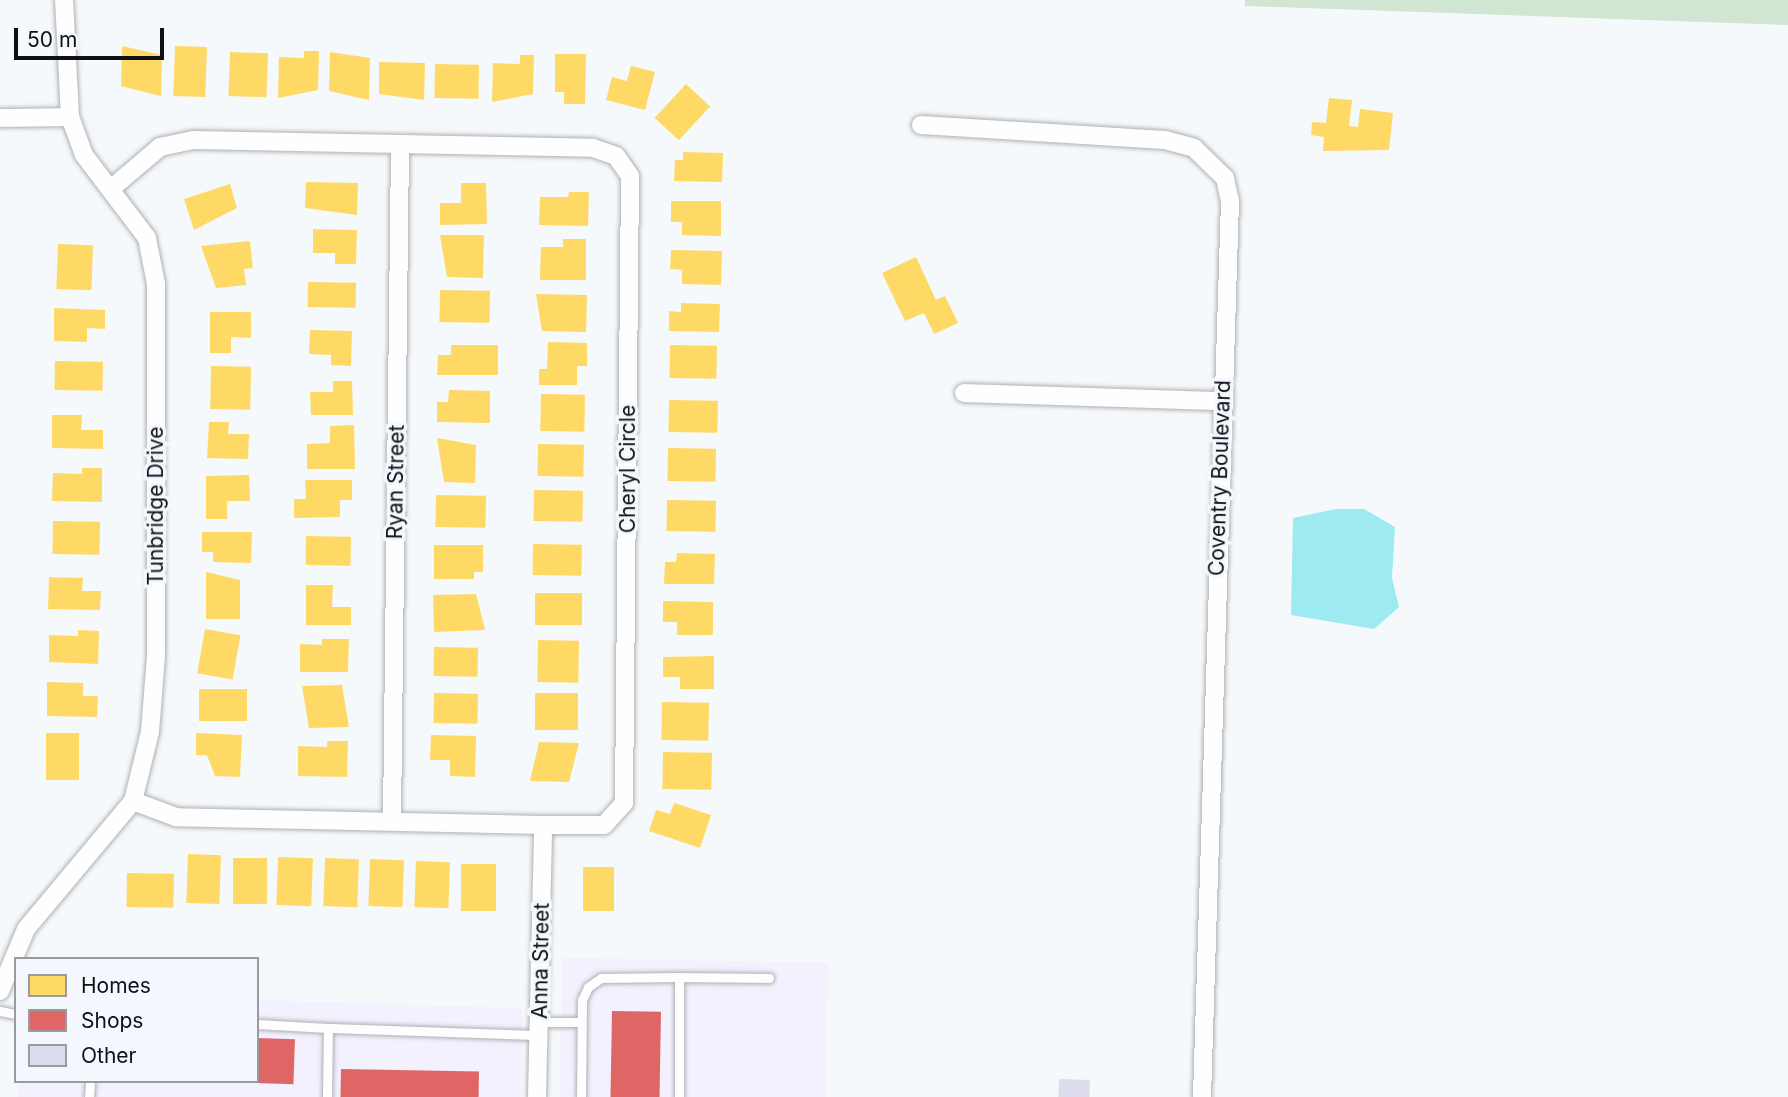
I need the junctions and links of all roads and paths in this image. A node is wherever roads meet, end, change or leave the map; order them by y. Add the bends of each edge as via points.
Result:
1 (64, 0) edge
2 (69, 117) junction
3 (0, 118) edge
4 (921, 125) dead end
5 (400, 144) junction
6 (113, 187) junction
7 (964, 393) dead end
8 (1222, 401) junction
9 (133, 800) junction
10 (392, 820) junction
11 (544, 824) junction
12 (6, 959) edge
13 (679, 977) junction
14 (769, 978) dead end
15 (0, 991) edge
16 (581, 1022) junction
17 (259, 1024) edge
18 (328, 1028) junction
19 (539, 1028) junction
20 (327, 1097) edge
21 (537, 1097) edge
22 (581, 1097) edge
23 (679, 1097) edge
24 (1202, 1097) edge

1 - 2 street, Tunbridge Drive
2 - 3 street
2 - 6 street, Tunbridge Drive via 84,155
4 - 8 street, Coventry Boulevard via 1165,140 1194,148 1213,162 1230,201
5 - 6 street, Cheryl Circle via 193,140 160,147
5 - 10 street, Ryan Street
5 - 11 street, Cheryl Circle via 593,148 616,156 630,176 624,803 604,824
6 - 9 street, Tunbridge Drive via 147,238 156,284 156,655 150,732
7 - 8 street
8 - 24 street, Coventry Boulevard
9 - 10 street, Cheryl Circle via 176,817
9 - 12 street, Tunbridge Drive via 49,899
10 - 11 street, Cheryl Circle
11 - 19 street, Anna Street
12 - 15 street, Tunbridge Drive
13 - 14 lane
13 - 16 lane via 601,978 585,994
13 - 23 lane
16 - 19 lane
16 - 22 lane
17 - 18 lane
18 - 19 lane
18 - 20 lane
19 - 21 street, Anna Street

